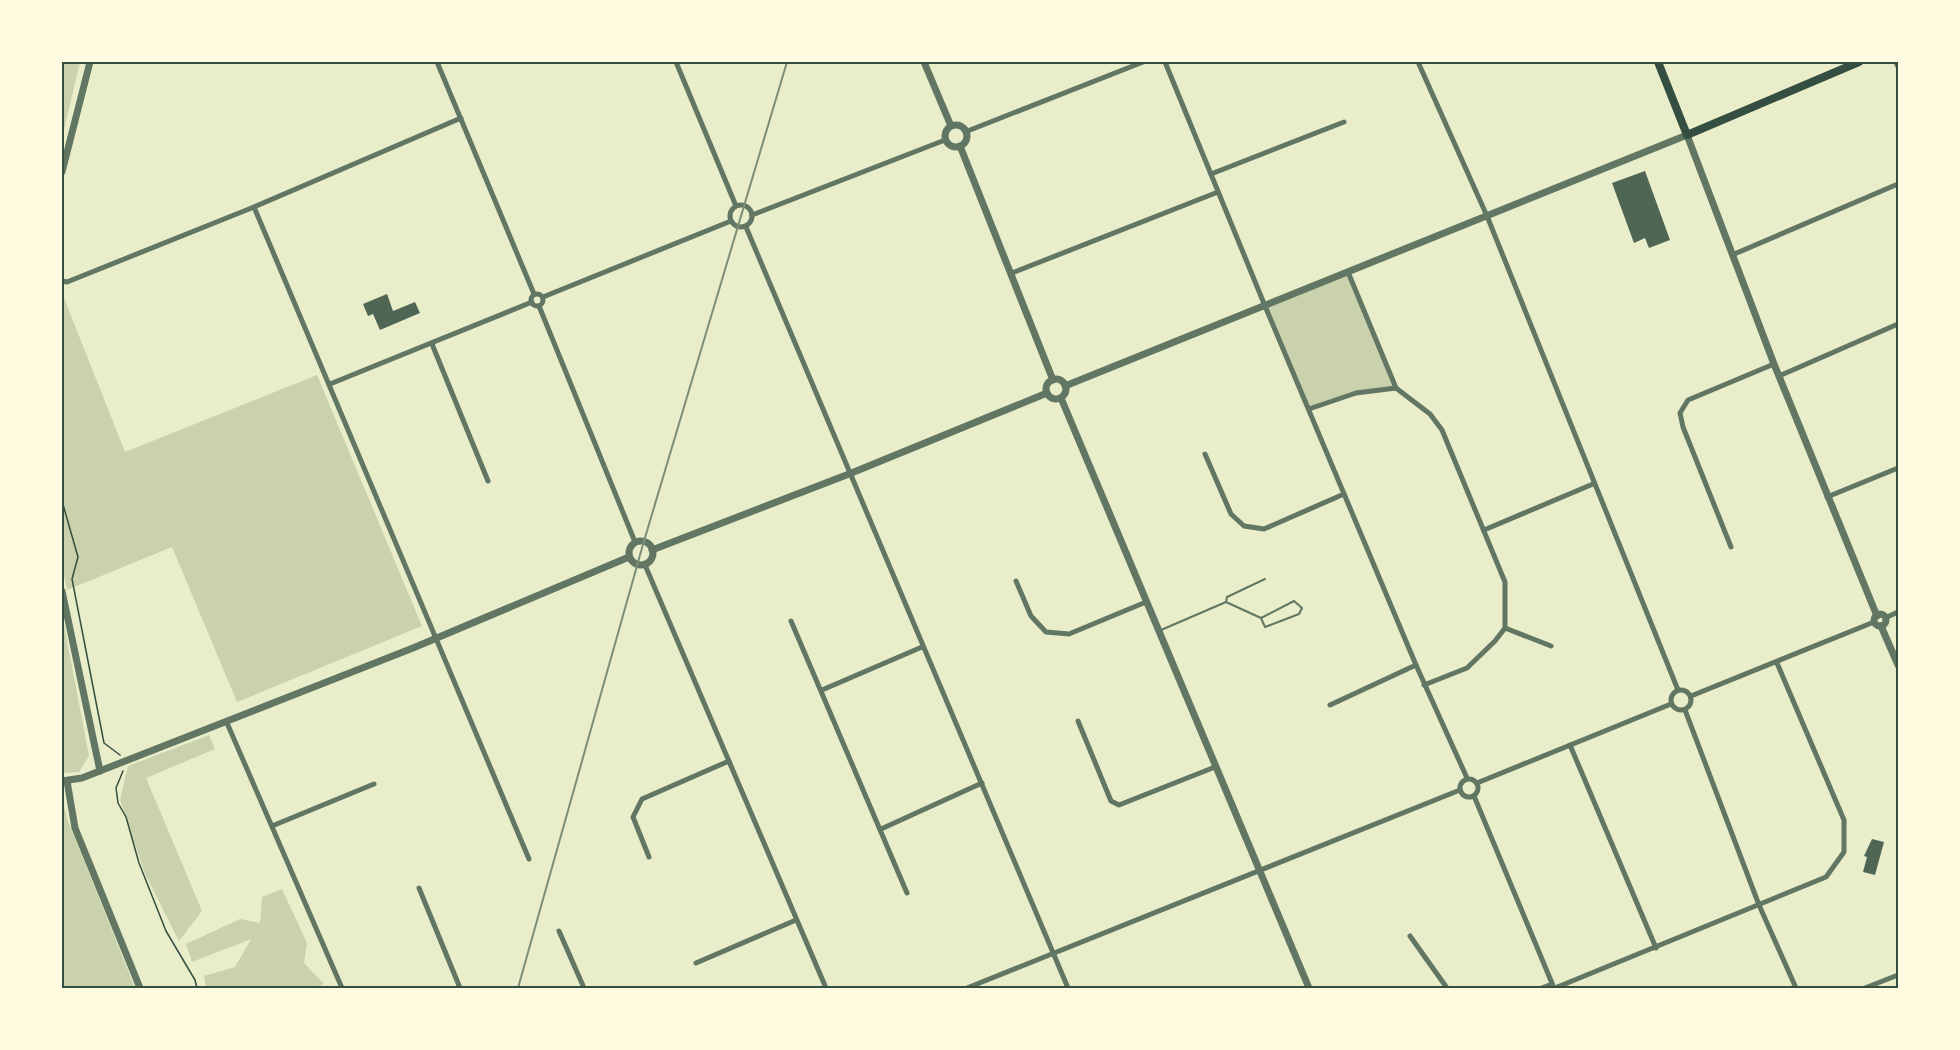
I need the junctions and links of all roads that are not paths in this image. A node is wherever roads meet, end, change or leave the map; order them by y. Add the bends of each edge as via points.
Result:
1 (90, 62) edge
2 (437, 62) edge
3 (676, 62) edge
4 (924, 62) edge
5 (1143, 62) edge
6 (1165, 62) edge
7 (1418, 62) edge
8 (1658, 62) edge
9 (1859, 62) edge
10 (461, 118) junction
11 (1344, 122) dead end
12 (951, 126) junction
13 (965, 132) junction
14 (1687, 135) junction
15 (945, 140) junction
16 (960, 146) junction
17 (62, 172) edge
18 (1211, 174) junction
19 (1899, 184) edge
20 (1218, 192) junction
21 (736, 206) junction
22 (254, 207) junction
23 (752, 214) junction
24 (1487, 216) junction
25 (731, 221) junction
26 (746, 227) junction
27 (1732, 255) junction
28 (1348, 272) junction
29 (1012, 273) junction
30 (62, 281) edge
31 (534, 294) junction
32 (543, 297) junction
33 (532, 302) junction
34 (539, 306) junction
35 (1264, 306) junction
36 (1899, 324) edge
37 (432, 344) junction
38 (1774, 364) junction
39 (1779, 376) junction
40 (1053, 380) junction
41 (330, 384) junction
42 (1065, 386) junction
43 (1396, 388) junction
44 (1047, 393) junction
45 (1060, 398) junction
46 (1309, 409) junction
47 (1205, 454) dead end
48 (1899, 468) edge
49 (849, 474) junction
50 (488, 481) dead end
51 (1593, 484) junction
52 (1344, 494) junction
53 (1827, 497) junction
54 (1484, 530) junction
55 (635, 542) junction
56 (1731, 547) dead end
57 (652, 550) junction
58 (629, 557) junction
59 (645, 565) junction
60 (1265, 579) dead end
61 (1016, 581) dead end
62 (62, 591) edge
63 (1146, 602) junction
64 (1226, 602) junction
65 (1899, 612) edge
66 (1261, 618) junction
67 (1885, 618) junction
68 (1875, 619) junction
69 (790, 621) dead end
70 (1881, 626) junction
71 (1505, 628) junction
72 (1159, 632) junction
73 (435, 639) junction
74 (1551, 646) dead end
75 (922, 647) junction
76 (1777, 663) junction
77 (1416, 665) junction
78 (1899, 665) edge
79 (1425, 685) junction
80 (822, 690) junction
81 (1678, 690) junction
82 (1691, 696) junction
83 (1671, 704) junction
84 (1330, 705) dead end
85 (1685, 710) junction
86 (1078, 721) dead end
87 (227, 723) junction
88 (1570, 745) junction
89 (729, 761) junction
90 (1215, 767) junction
91 (100, 771) junction
92 (1467, 778) junction
93 (64, 781) edge
94 (982, 783) junction
95 (1477, 783) junction
96 (374, 784) dead end
97 (1460, 790) junction
98 (1474, 796) junction
99 (272, 826) junction
100 (881, 829) junction
101 (649, 857) dead end
102 (529, 859) dead end
103 (1260, 869) junction
104 (419, 888) dead end
105 (907, 893) dead end
106 (1759, 905) junction
107 (796, 920) junction
108 (559, 931) dead end
109 (1410, 936) dead end
110 (1656, 948) junction
111 (1053, 952) junction
112 (696, 963) dead end
113 (1899, 975) edge
114 (1554, 987) edge
115 (140, 988) edge
116 (342, 988) edge
117 (460, 988) edge
118 (584, 988) edge
119 (826, 988) edge
120 (967, 988) edge
121 (1068, 988) edge
122 (1309, 988) edge
123 (1447, 988) edge
124 (1542, 988) edge
125 (1796, 988) edge
126 (1865, 988) edge

1 - 17 street
2 - 10 street
3 - 21 street
4 - 12 street
5 - 13 street
6 - 18 street
7 - 24 street
8 - 14 main road
9 - 14 main road
10 - 22 street
10 - 31 street
11 - 18 street
12 - 13 street
12 - 15 street
13 - 16 street via 966,140
14 - 24 street
14 - 27 street
15 - 16 street via 953,147
15 - 23 street
16 - 29 street
18 - 20 street
19 - 27 street
20 - 29 street
20 - 35 street
21 - 23 street via 746,206
21 - 25 street via 730,213
22 - 30 street
22 - 41 street
23 - 26 street
24 - 28 street
24 - 51 street
25 - 26 street via 736,227
25 - 32 street
26 - 49 street
27 - 38 street
28 - 35 street
28 - 43 street
29 - 40 street
31 - 32 street
31 - 33 street
32 - 34 street
33 - 34 street
33 - 37 street
34 - 55 street
35 - 42 street
35 - 46 street
36 - 39 street
37 - 41 street
37 - 50 street
38 - 39 street
38 - 56 street via 1688,400 1680,413
39 - 53 street
40 - 42 street via 1062,381
40 - 44 street
41 - 73 street
42 - 45 street
43 - 46 street via 1356,393
43 - 54 street via 1430,414 1442,430
44 - 45 street
44 - 49 street
45 - 63 street
46 - 52 street
47 - 52 street via 1231,514 1244,526 1264,529
48 - 53 street
49 - 57 street
49 - 75 street
51 - 54 street
51 - 81 street
52 - 77 street
53 - 68 street
54 - 71 street via 1504,582
55 - 57 street via 647,543
55 - 58 street via 629,548
57 - 59 street via 652,559
58 - 59 street via 633,563
58 - 73 street
59 - 89 street
60 - 64 lane via 1227,597
61 - 63 street via 1031,616 1047,632 1069,634
62 - 91 street
63 - 72 street
64 - 66 lane
64 - 72 lane
65 - 67 street
66 - 66 lane via 1265,627 1270,627 1299,614 1302,608 1294,601
67 - 68 street
67 - 70 street
68 - 70 street
68 - 76 street
69 - 80 street
70 - 78 street
71 - 74 street
71 - 79 street via 1467,668
72 - 90 street
73 - 87 street
73 - 102 street
75 - 80 street
75 - 94 street
76 - 82 street
76 - 106 street via 1844,820 1844,852 1826,877
77 - 79 street
77 - 84 street
79 - 92 street
80 - 100 street
81 - 82 street
81 - 83 street via 1672,694
82 - 85 street via 1690,706
83 - 85 street
83 - 88 street
85 - 106 street
86 - 90 street via 1111,801 1119,805
87 - 91 street
87 - 99 street
88 - 95 street
88 - 110 street
89 - 101 street via 642,799 633,817
89 - 107 street
90 - 103 street
91 - 93 street
92 - 95 street
92 - 97 street
93 - 115 street via 75,828
94 - 100 street
94 - 111 street
95 - 98 street
96 - 99 street
97 - 98 street via 1464,796
97 - 103 street
98 - 114 street
99 - 116 street
100 - 105 street
103 - 111 street
103 - 122 street
104 - 117 street
106 - 110 street
106 - 125 street
107 - 112 street
107 - 119 street
108 - 118 street
109 - 123 street
110 - 114 street
111 - 120 street
111 - 121 street
113 - 126 street
114 - 124 street

